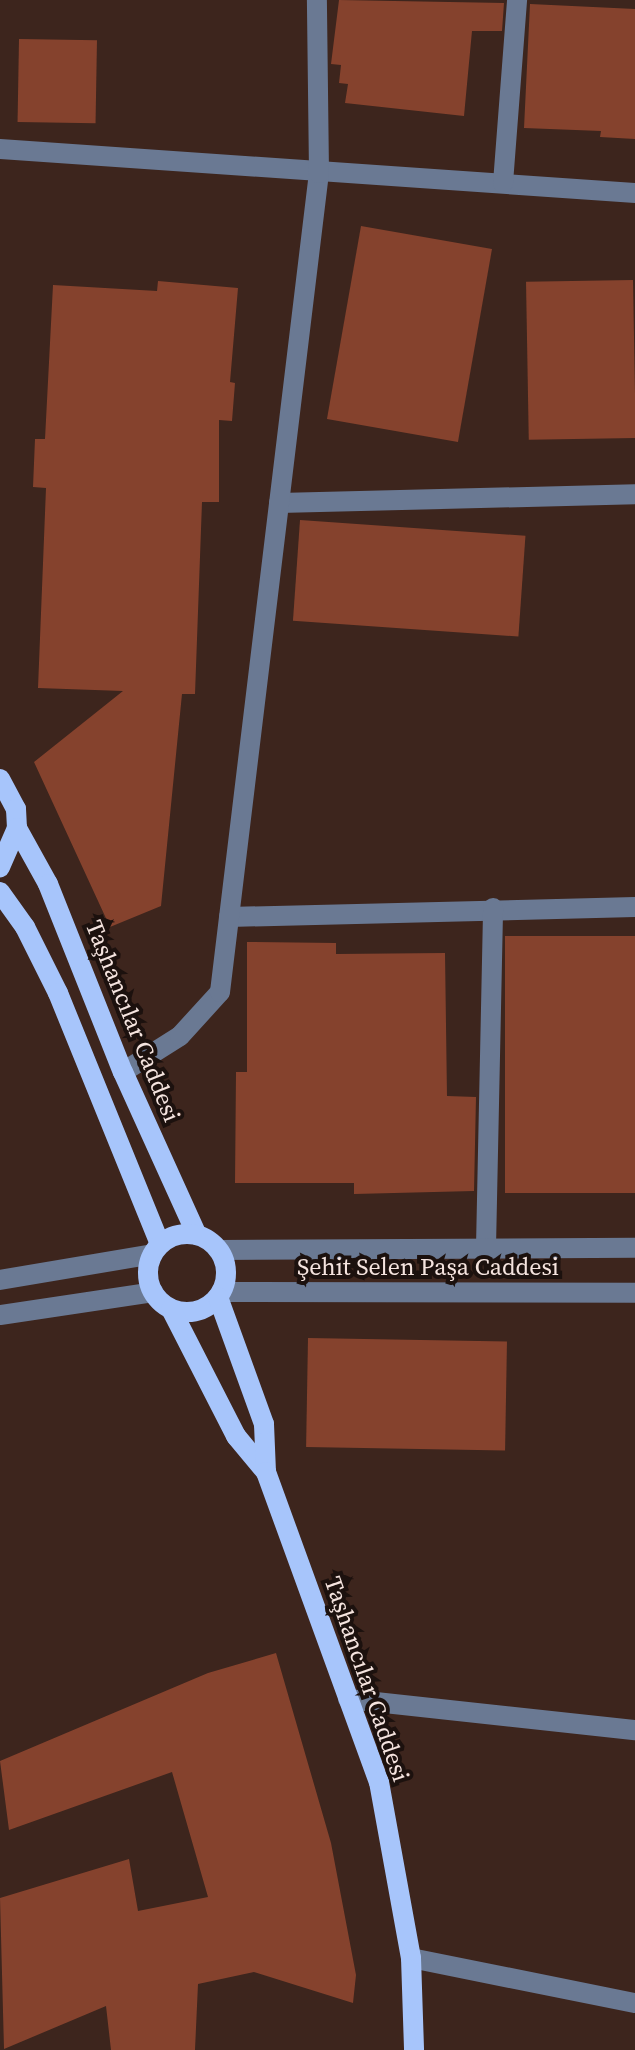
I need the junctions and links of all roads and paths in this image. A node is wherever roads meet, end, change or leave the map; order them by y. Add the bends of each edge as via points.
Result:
1 (317, 0) edge
2 (517, 0) edge
3 (0, 149) edge
4 (319, 173) junction
5 (503, 183) junction
6 (635, 193) edge
7 (635, 494) edge
8 (279, 503) junction
9 (0, 779) edge
10 (17, 828) junction
11 (0, 867) edge
12 (0, 892) edge
13 (635, 907) edge
14 (493, 908) junction
15 (229, 917) junction
16 (123, 1072) junction
17 (197, 1235) junction
18 (486, 1247) junction
19 (635, 1248) edge
20 (156, 1249) junction
21 (218, 1250) junction
22 (0, 1280) edge
23 (153, 1292) junction
24 (635, 1293) edge
25 (220, 1294) junction
26 (171, 1309) junction
27 (0, 1315) edge
28 (266, 1472) junction
29 (348, 1699) junction
30 (635, 1730) edge
31 (411, 1958) junction
32 (635, 2003) edge
33 (414, 2050) edge

1 - 4 street
2 - 5 street
3 - 4 street
4 - 5 street
4 - 8 street
5 - 6 street
7 - 8 street
8 - 15 street
9 - 10 main road, Taşhancılar Caddesi via 16,809
10 - 11 main road
10 - 16 main road, Taşhancılar Caddesi via 60,913
12 - 20 main road via 25,927 58,993
13 - 14 street
14 - 15 street
14 - 18 street
15 - 16 street via 220,992 180,1036
16 - 17 main road, Taşhancılar Caddesi
17 - 20 main road via 172,1237
17 - 21 main road
18 - 19 street
18 - 21 street
20 - 22 street
20 - 23 main road via 148,1266
21 - 25 main road via 226,1273
23 - 26 main road
23 - 27 street
24 - 25 street, Şehit Selen Paşa Caddesi
25 - 26 main road via 197,1311
25 - 28 main road via 264,1424
26 - 28 main road via 236,1436
28 - 29 main road, Taşhancılar Caddesi
29 - 30 street
29 - 31 main road, Taşhancılar Caddesi via 379,1782
31 - 32 street
31 - 33 main road, Taşhancılar Caddesi

